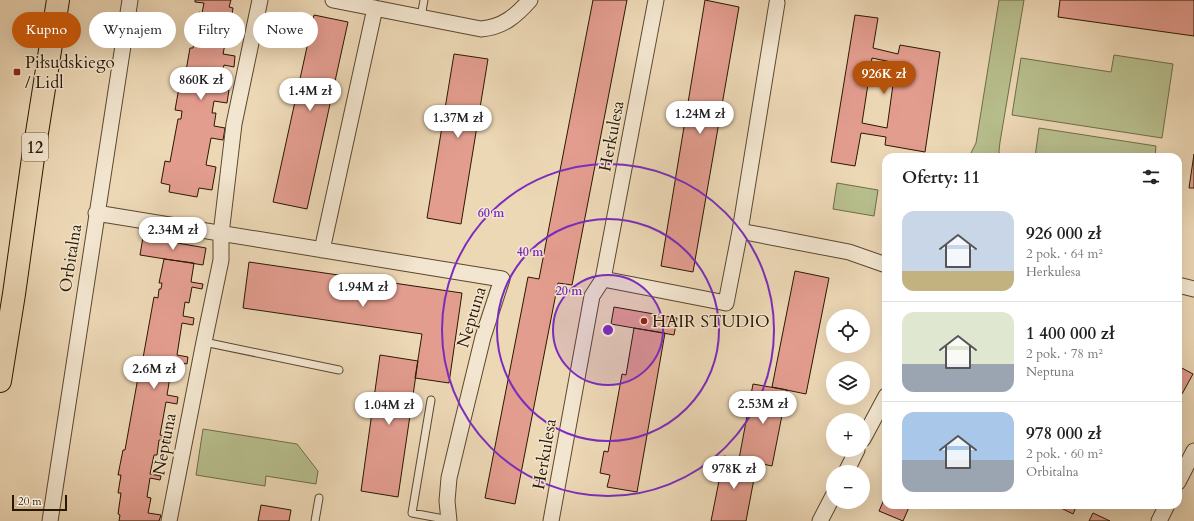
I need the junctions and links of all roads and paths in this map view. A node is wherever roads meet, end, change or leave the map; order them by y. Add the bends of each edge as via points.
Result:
1 (58, 0) edge
2 (130, 0) edge
3 (260, 0) edge
4 (332, 0) edge
5 (424, 0) edge
6 (530, 0) edge
7 (656, 0) edge
8 (777, 3) dead end
9 (375, 8) junction
10 (421, 17) junction
11 (96, 213) junction
12 (740, 231) junction
13 (221, 234) junction
14 (322, 250) junction
15 (882, 264) edge
16 (603, 279) junction
17 (1182, 286) edge
18 (1194, 289) edge
19 (204, 342) junction
20 (339, 370) dead end
21 (0, 381) edge
22 (431, 400) dead end
23 (882, 403) edge
24 (870, 426) edge
25 (1194, 450) edge
26 (1182, 474) edge
27 (319, 498) dead end
28 (826, 509) edge
29 (1165, 509) edge
30 (50, 521) edge
31 (169, 521) edge
32 (315, 521) edge
33 (449, 521) edge
34 (551, 521) edge
35 (820, 521) edge
36 (1158, 521) edge

1 - 21 main road, 12 via 11,294
2 - 11 street, Orbitalna
3 - 13 street, Neptuna via 234,124
4 - 9 street
5 - 10 lane
6 - 10 street via 515,15 492,28 481,29
7 - 16 street, Herkulesa
8 - 12 street
9 - 10 street
9 - 14 street
11 - 13 street, Neptuna
11 - 30 street, Orbitalna
12 - 15 street via 849,252
12 - 16 street via 726,303
13 - 14 street, Neptuna
13 - 19 street, Neptuna via 221,260
14 - 33 street, Neptuna via 502,279 483,337 449,478
16 - 34 street, Herkulesa via 592,296
17 - 18 street
19 - 20 lane
19 - 31 street, Neptuna
22 - 33 lane via 412,513
23 - 24 street
25 - 26 street
27 - 32 lane
28 - 35 street
29 - 36 street

